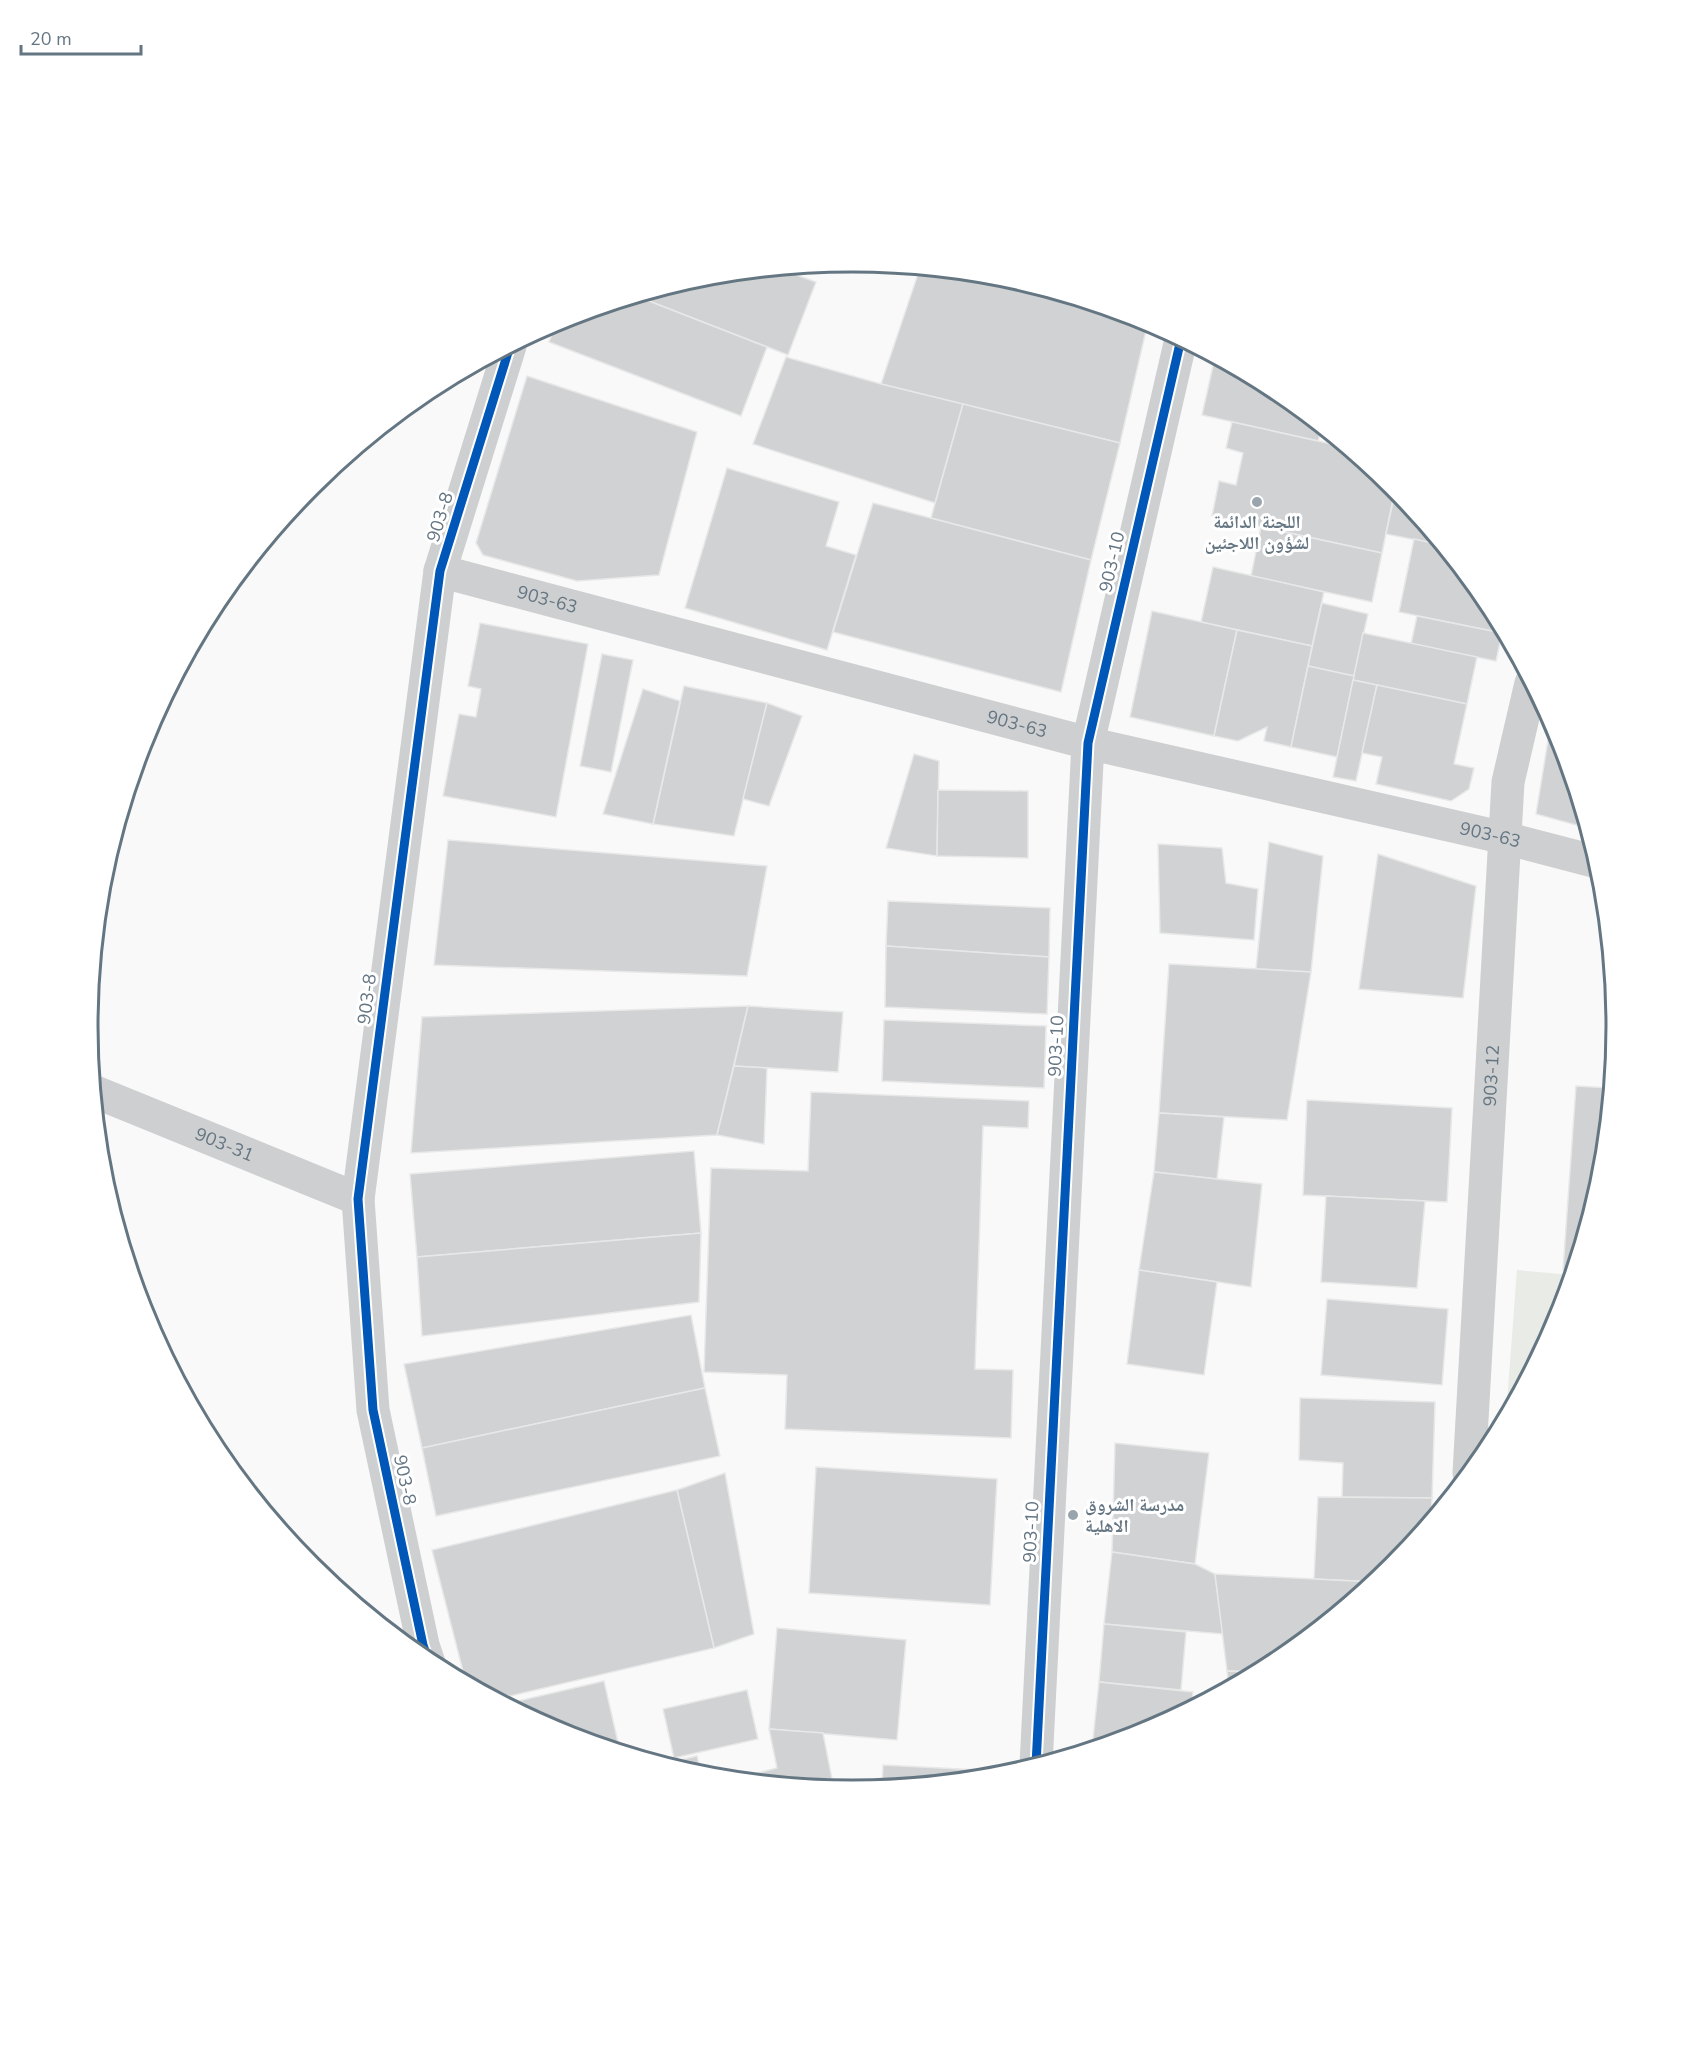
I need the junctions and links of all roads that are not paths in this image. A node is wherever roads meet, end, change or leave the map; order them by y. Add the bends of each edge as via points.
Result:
1 (1179, 347) edge
2 (507, 356) edge
3 (440, 571) junction
4 (1528, 694) edge
5 (1088, 743) junction
6 (1505, 838) junction
7 (1586, 859) edge
8 (101, 1095) edge
9 (358, 1199) junction
10 (1470, 1457) edge
11 (423, 1646) edge
12 (1036, 1757) edge

1 - 5 street, 903-10
2 - 3 street, 903-8
3 - 5 street, 903-63
3 - 9 street, 903-8
4 - 6 street, 903-12 via 1508,782
5 - 6 street, 903-63
5 - 12 street, 903-10
6 - 7 street, 903-63
6 - 10 street, 903-12
8 - 9 street, 903-31
9 - 11 street, 903-8 via 373,1410

